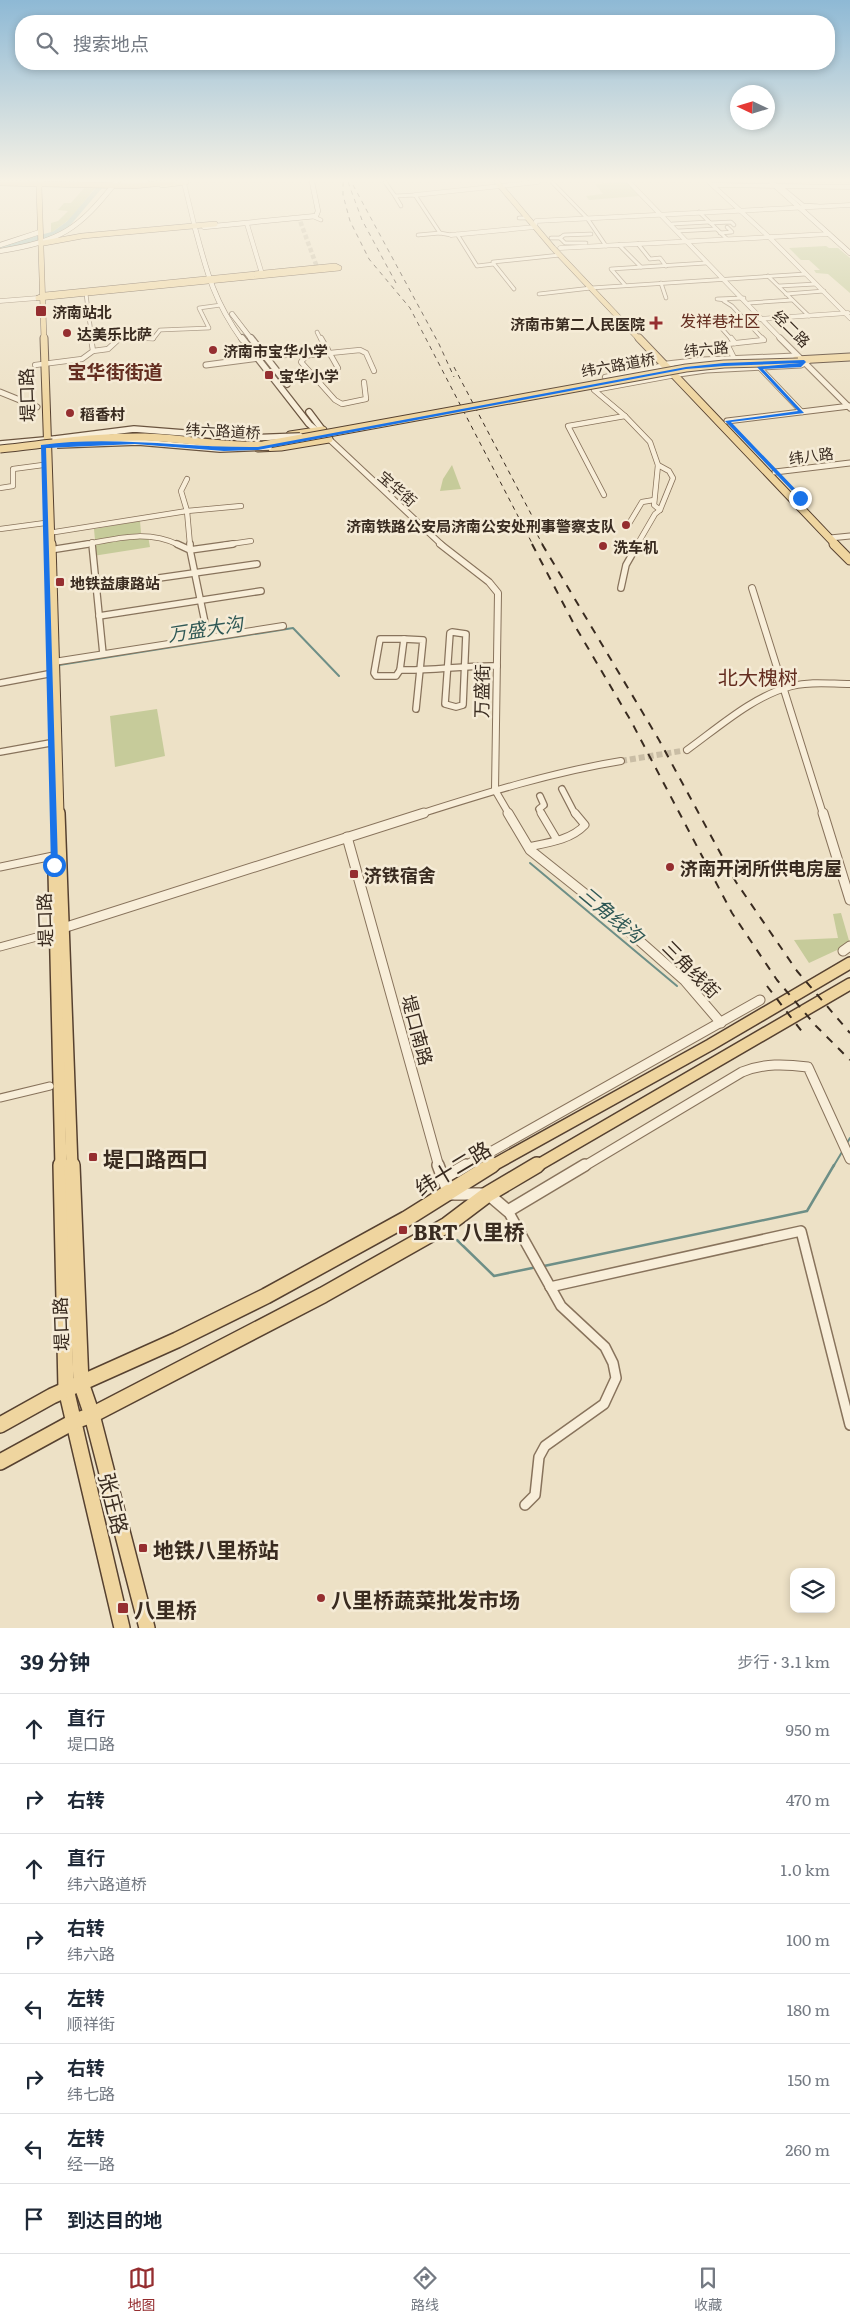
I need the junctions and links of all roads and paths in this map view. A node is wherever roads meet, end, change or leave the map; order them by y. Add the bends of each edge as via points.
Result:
1 (39, 258) edge
2 (205, 258) edge
3 (258, 258) edge
4 (472, 258) edge
5 (532, 258) edge
6 (563, 258) edge
7 (570, 258) edge
8 (702, 258) edge
9 (704, 258) edge
10 (790, 258) edge
11 (650, 259) joint
12 (634, 260) joint
13 (706, 263) junction
14 (494, 264) junction
15 (666, 266) junction
16 (641, 267) junction
17 (263, 274) junction
18 (806, 274) junction
19 (768, 276) junction
20 (723, 278) junction
21 (211, 280) junction
22 (223, 281) junction
23 (661, 283) junction
24 (816, 284) junction
25 (625, 285) junction
26 (778, 286) junction
27 (598, 287) junction
28 (591, 288) junction
29 (514, 289) dead end
30 (824, 291) junction
31 (86, 294) junction
32 (539, 294) dead end
33 (786, 294) junction
34 (40, 297) junction
35 (666, 298) dead end
36 (742, 298) junction
37 (792, 300) junction
38 (0, 301) edge
39 (749, 302) junction
40 (221, 305) junction
41 (848, 314) edge
42 (809, 316) junction
43 (762, 318) junction
44 (850, 318) edge
45 (744, 319) junction
46 (317, 332) dead end
47 (735, 343) junction
48 (93, 351) junction
49 (328, 351) junction
50 (265, 356) junction
51 (257, 358) junction
52 (734, 358) junction
53 (850, 358) edge
54 (802, 361) junction
55 (41, 364) junction
56 (669, 364) junction
57 (206, 365) dead end
58 (759, 367) junction
59 (338, 368) dead end
60 (374, 371) dead end
61 (679, 374) junction
62 (364, 382) dead end
63 (613, 385) junction
64 (0, 392) edge
65 (293, 392) dead end
66 (304, 406) dead end
67 (850, 406) edge
68 (37, 407) dead end
69 (802, 412) junction
70 (625, 416) junction
71 (727, 421) junction
72 (320, 431) junction
73 (303, 437) junction
74 (328, 439) junction
75 (48, 443) junction
76 (0, 447) edge
77 (850, 463) edge
78 (43, 465) junction
79 (658, 465) junction
80 (775, 472) junction
81 (186, 479) dead end
82 (0, 488) edge
83 (604, 495) dead end
84 (654, 500) junction
85 (241, 506) dead end
86 (660, 510) junction
87 (186, 511) junction
88 (627, 526) dead end
89 (0, 529) edge
90 (50, 529) junction
91 (850, 536) edge
92 (834, 538) junction
93 (251, 541) dead end
94 (92, 542) junction
95 (50, 550) junction
96 (190, 550) junction
97 (850, 551) edge
98 (850, 560) edge
99 (257, 564) dead end
100 (195, 572) junction
101 (96, 587) junction
102 (621, 588) dead end
103 (752, 588) dead end
104 (262, 591) dead end
105 (498, 593) joint
106 (200, 599) junction
107 (99, 616) junction
108 (282, 626) dead end
109 (208, 637) junction
110 (404, 639) junction
111 (103, 654) junction
112 (54, 662) junction
113 (464, 666) junction
114 (496, 666) junction
115 (400, 670) junction
116 (448, 670) junction
117 (420, 671) junction
118 (48, 674) junction
119 (0, 683) edge
120 (850, 684) edge
121 (784, 689) junction
122 (416, 709) dead end
123 (50, 743) junction
124 (688, 750) tunnel mouth
125 (0, 752) edge
126 (620, 761) tunnel mouth
127 (562, 789) dead end
128 (495, 790) junction
129 (540, 796) dead end
130 (347, 836) junction
131 (557, 840) junction
132 (528, 847) junction
133 (54, 856) junction
134 (0, 867) edge
135 (850, 900) edge
136 (59, 930) junction
137 (0, 947) edge
138 (850, 963) edge
139 (850, 984) edge
140 (760, 1000) dead end
141 (721, 1023) junction
142 (50, 1086) dead end
143 (0, 1098) edge
144 (849, 1157) edge
145 (442, 1178) junction
146 (448, 1194) junction
147 (488, 1194) junction
148 (508, 1210) junction
149 (550, 1286) junction
150 (73, 1386) junction
151 (92, 1415) junction
152 (75, 1421) junction
153 (0, 1425) edge
154 (850, 1425) edge
155 (0, 1462) edge
156 (525, 1505) dead end
157 (122, 1628) edge
158 (147, 1628) edge

1 - 34 main road, 堤口路
2 - 21 main road, 宝华街
3 - 17 street
4 - 14 street via 477,266
5 - 14 street
6 - 28 main road
7 - 27 main road
8 - 13 street, 经二路
9 - 20 street, 经二路
10 - 18 street
11 - 12 street
11 - 15 street via 660,258
12 - 16 street
13 - 15 street
13 - 20 street, 经二路
14 - 29 street
15 - 16 street
16 - 25 street via 611,269
17 - 21 main road
17 - 22 main road
17 - 22 main road via 339,267
18 - 19 street
18 - 24 street
19 - 20 street
19 - 26 street
20 - 23 street
20 - 36 street, 经二路
21 - 22 main road
21 - 31 main road
21 - 34 main road
21 - 40 main road, 宝华街
21 - 50 main road
23 - 25 street
23 - 35 street
24 - 26 street
24 - 30 street
25 - 27 street
26 - 33 street
27 - 28 street
27 - 56 main road
28 - 32 street
28 - 56 main road
30 - 33 street
30 - 41 street
31 - 34 main road
31 - 48 street
33 - 37 street
34 - 38 street
34 - 55 main road, 堤口路
36 - 39 street, 经二路
36 - 43 street, 经二路
36 - 45 street via 725,300
37 - 39 street
37 - 42 street
39 - 43 street, 经二路
40 - 48 street via 199,308 209,328 160,330 153,339 122,337 108,350
40 - 51 main road, 宝华街
41 - 42 street
41 - 44 street
42 - 43 street
43 - 54 street, 经二路
45 - 47 street via 716,322
45 - 47 street via 764,340
46 - 49 street
47 - 52 street via 727,344
48 - 55 street via 82,359
49 - 50 street
49 - 59 street
49 - 60 street via 363,351
49 - 62 street via 306,356 301,362 338,402 366,399
50 - 51 street
50 - 65 main road
51 - 57 street
51 - 72 main road, 宝华街
52 - 54 street, 纬六路 via 794,356
52 - 56 street, 纬六路
53 - 54 main road, 纬六路
54 - 58 street, 纬六路 via 801,365
54 - 67 street, 经二路
54 - 73 main road, 纬六路道桥, bridge via 686,368
55 - 75 main road, 堤口路
56 - 61 main road
56 - 63 street via 605,376
58 - 61 street, 纬六路
58 - 69 street
61 - 63 street
61 - 71 main road
61 - 92 main road
63 - 70 street via 594,390
64 - 68 street
66 - 72 main road, 宝华街
67 - 69 street
69 - 71 street
70 - 79 street via 650,442
70 - 83 street via 568,426
71 - 80 main road
72 - 74 main road, 宝华街
72 - 75 main road via 260,440 113,432
73 - 75 main road, bridge via 248,438 134,428
73 - 75 main road, bridge via 266,448 243,449 135,442 82,446
73 - 76 main road, 纬六路道桥, bridge via 254,446 125,437
74 - 75 main road via 281,447 232,448 129,440
74 - 105 street, 宝华街
75 - 76 main road
75 - 78 main road, 堤口路
75 - 90 main road, 堤口路
77 - 80 street, 纬八路
78 - 82 street via 13,470 13,486
78 - 90 main road, 堤口路
79 - 84 street
79 - 86 street via 669,471 673,478
80 - 92 main road
81 - 87 street via 181,491
84 - 86 street via 654,505
84 - 88 street via 642,502
85 - 87 street
86 - 102 street via 626,565
87 - 90 street
87 - 96 street
89 - 90 street
90 - 95 main road, 堤口路
90 - 118 main road, 堤口路
91 - 92 street
92 - 97 main road
92 - 98 main road
93 - 96 street
94 - 95 street
94 - 96 street via 141,535 171,541
94 - 101 street
95 - 112 main road, 堤口路
96 - 100 street
99 - 100 street
100 - 101 street
100 - 106 street
101 - 107 street
103 - 121 street
104 - 106 street
105 - 114 street, 万盛街
106 - 107 street
106 - 109 street
107 - 111 street
108 - 109 street
109 - 111 street
110 - 115 street
110 - 115 street via 380,639 374,673 376,676 396,676
110 - 117 street via 423,640
111 - 112 street
112 - 136 main road, 堤口路
113 - 114 street
113 - 116 street
113 - 116 street via 466,634 452,632
113 - 116 street via 461,707 445,704
114 - 128 street, 万盛街
115 - 117 street
116 - 117 street
117 - 122 street
118 - 119 street
118 - 123 main road, 堤口路
120 - 121 street via 816,684
121 - 124 street via 767,696
121 - 135 street
123 - 125 street
123 - 133 main road, 堤口路
126 - 128 street
127 - 131 street via 585,824 582,829
128 - 130 street
128 - 132 street, 三角线街
129 - 131 street via 544,805 539,809
130 - 136 street
130 - 145 street, 堤口南路
131 - 132 street
132 - 141 street, 三角线街 via 685,981
133 - 134 street
133 - 136 main road, 堤口路
136 - 137 street
136 - 150 main road, 堤口路
138 - 146 main road, 纬十二路 via 475,1175
139 - 147 main road
140 - 141 street, 三角线街
141 - 145 street, 三角线街
142 - 143 street
144 - 148 street via 808,1067 786,1064 749,1068
145 - 146 street, 堤口南路
146 - 147 street
146 - 150 main road, 纬十二路 via 266,1296
147 - 148 street
147 - 151 main road via 447,1225 323,1295
148 - 149 street
149 - 154 street via 802,1231
149 - 156 street via 561,1306 606,1347 616,1378 604,1404 545,1446 539,1457 534,1495
150 - 151 main road, 堤口路
150 - 152 main road, 张庄路
150 - 153 main road, 纬十二路
151 - 152 main road
151 - 158 main road, 张庄路
152 - 155 main road
152 - 157 main road, 张庄路

